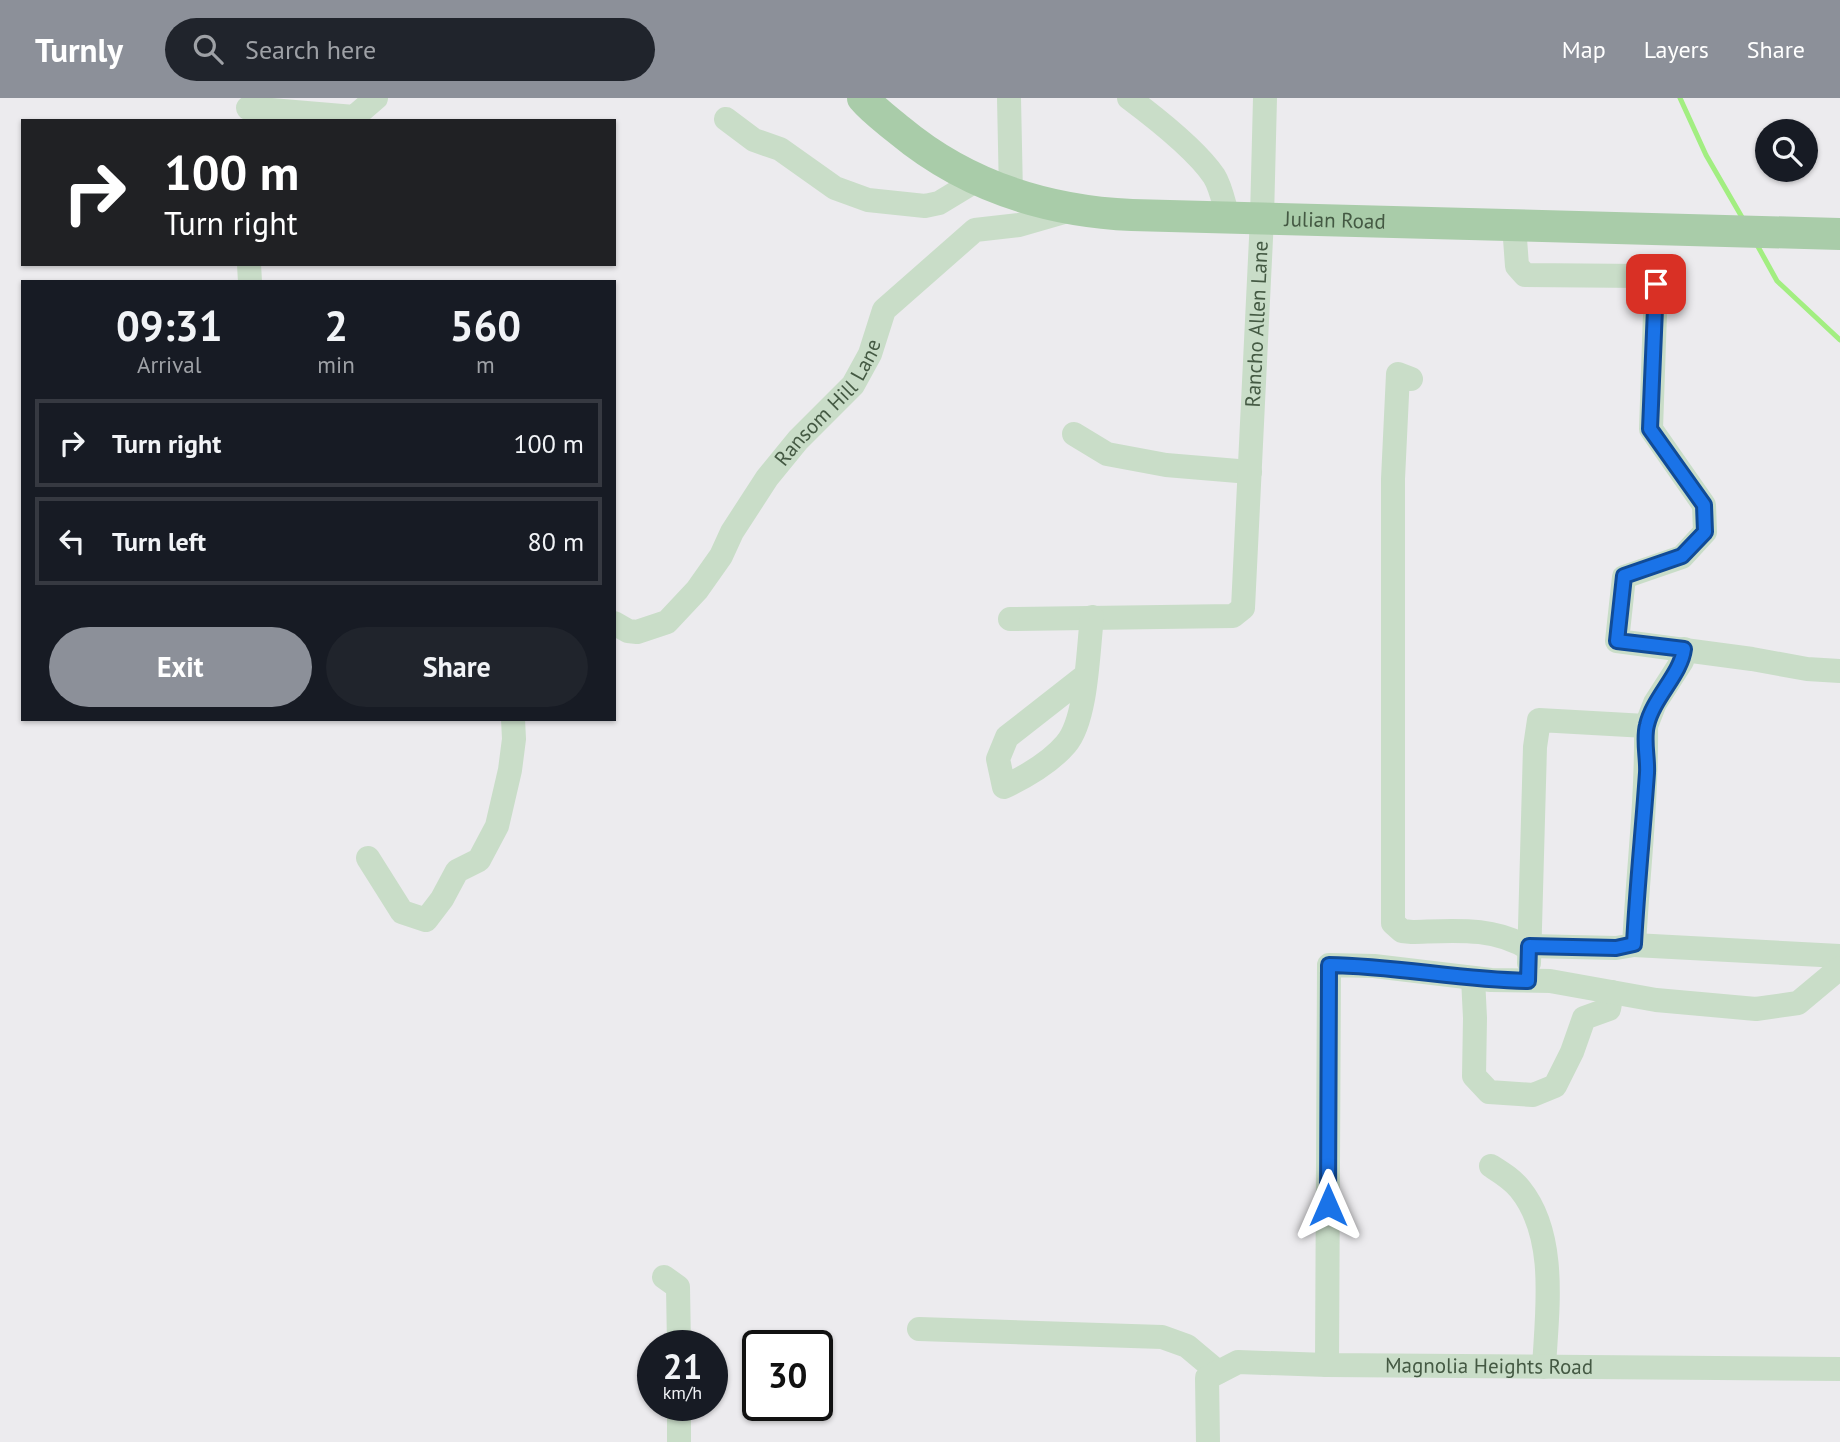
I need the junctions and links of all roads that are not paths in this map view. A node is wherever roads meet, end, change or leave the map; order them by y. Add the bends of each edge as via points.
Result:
1 (376, 98) edge
2 (863, 98) edge
3 (1009, 98) edge
4 (1129, 98) edge
5 (1265, 98) edge
6 (248, 109) edge
7 (726, 119) dead end
8 (977, 180) junction
9 (1011, 194) junction
10 (1071, 210) junction
11 (1228, 217) junction
12 (1262, 218) junction
13 (1514, 225) junction
14 (1840, 234) edge
15 (1411, 379) dead end
16 (1074, 435) dead end
17 (1250, 472) junction
18 (1092, 617) junction
19 (1010, 618) dead end
20 (616, 624) edge
21 (1684, 649) junction
22 (1840, 671) edge
23 (1085, 676) dead end
24 (513, 721) edge
25 (1646, 726) junction
26 (368, 858) dead end
27 (1634, 944) junction
28 (1529, 948) junction
29 (1840, 956) edge
30 (1840, 968) edge
31 (1473, 978) junction
32 (1528, 981) junction
33 (1558, 983) junction
34 (1612, 992) junction
35 (1584, 1018) junction
36 (1491, 1166) dead end
37 (664, 1277) dead end
38 (919, 1329) dead end
39 (679, 1330) edge
40 (1327, 1365) junction
41 (1544, 1367) junction
42 (1840, 1369) edge
43 (1218, 1372) junction
44 (679, 1421) edge
45 (679, 1442) edge
46 (1208, 1442) edge

1 - 6 street via 354,117
2 - 8 main road, Julian Road via 919,146
3 - 9 street
4 - 11 street via 1208,167
5 - 12 street, Rancho Allen Lane
7 - 8 street via 851,196 925,206 939,203
8 - 9 main road, Julian Road
9 - 10 main road, Julian Road
10 - 11 main road, Julian Road
10 - 20 street, Ransom Hill Lane via 1019,225 975,230 884,310 870,355 853,384 767,478 697,590 667,622 636,632
11 - 12 main road, Julian Road
12 - 13 main road, Julian Road
12 - 17 street, Rancho Allen Lane
13 - 14 main road, Julian Road
13 - 21 street via 1517,266 1525,275 1643,276 1656,284 1650,429 1704,505 1705,532 1682,556 1624,576 1617,641
15 - 28 street via 1398,374 1393,479 1393,923 1412,932 1483,932
16 - 17 street via 1107,454
17 - 18 street, Rancho Allen Lane via 1243,608 1233,616
18 - 19 street, Rancho Allen Lane
18 - 23 street
21 - 22 street
21 - 25 street via 1682,661
24 - 26 street via 510,770 497,826 479,860 457,871 426,920 402,912
25 - 27 street
25 - 28 street via 1539,720
27 - 28 street
27 - 29 street
28 - 32 street
30 - 34 street via 1798,1003 1756,1009
31 - 32 street
31 - 35 street via 1474,1076 1489,1092 1533,1095 1555,1086
31 - 40 street via 1329,965
32 - 33 street
33 - 34 street
33 - 35 street
34 - 35 street via 1609,1009
36 - 41 street via 1522,1191 1542,1238 1548,1285
37 - 39 street via 678,1287
38 - 43 street via 1163,1337 1187,1346
40 - 41 street, Magnolia Heights Road
40 - 43 street, Magnolia Heights Road via 1238,1362
41 - 42 street, Magnolia Heights Road
43 - 46 street via 1207,1378
44 - 45 street

